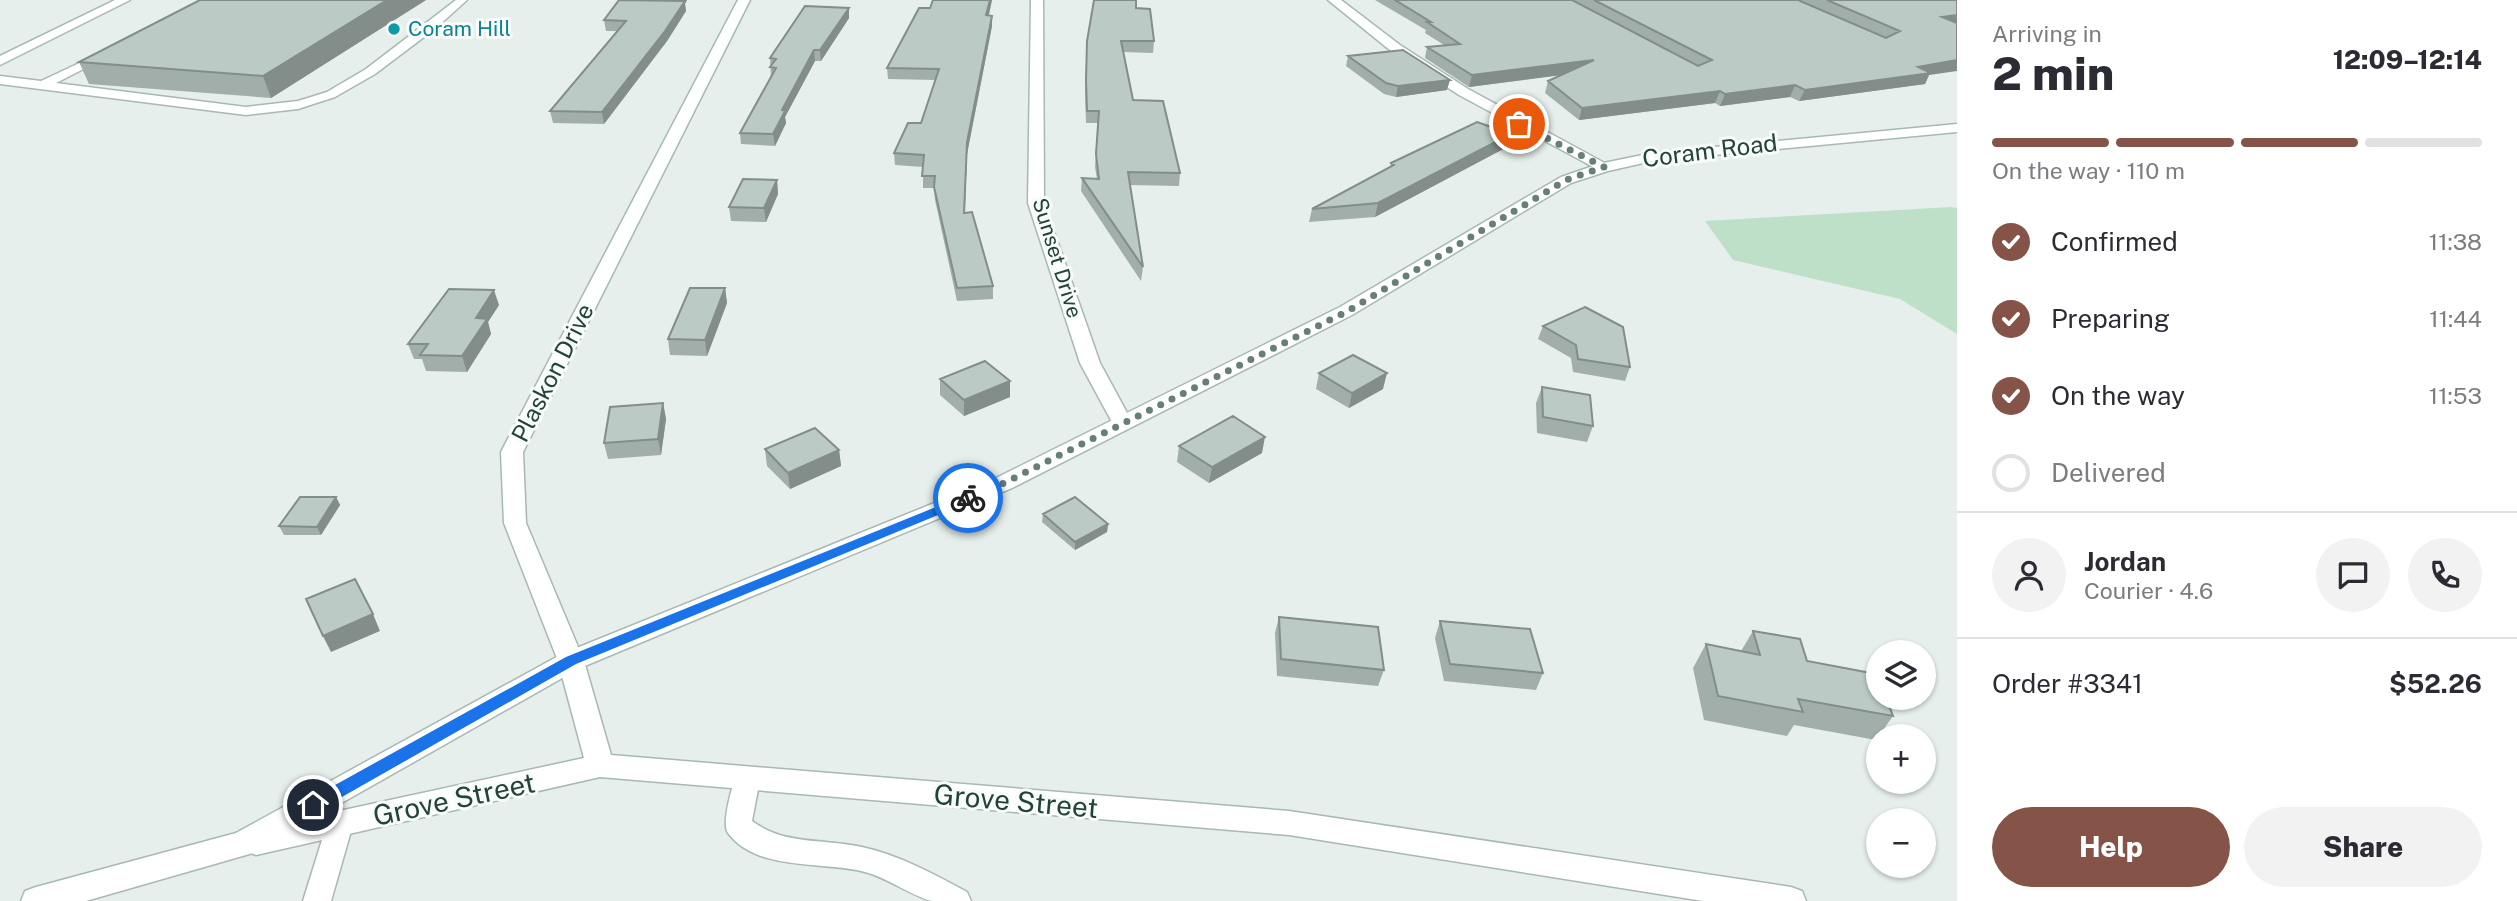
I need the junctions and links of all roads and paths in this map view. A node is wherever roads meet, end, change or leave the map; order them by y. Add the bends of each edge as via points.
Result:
1 (124, 0) edge
2 (462, 0) edge
3 (744, 0) edge
4 (1037, 0) edge
5 (1334, 0) edge
6 (116, 49) edge
7 (0, 61) edge
8 (0, 80) edge
9 (43, 85) junction
10 (1957, 128) edge
11 (1604, 167) junction
12 (1122, 422) junction
13 (571, 661) junction
14 (600, 766) junction
15 (747, 779) junction
16 (340, 824) junction
17 (243, 844) junction
18 (1754, 898) edge
19 (36, 901) edge
20 (317, 901) edge
21 (957, 901) edge
22 (1791, 901) edge

1 - 7 street
2 - 9 lane via 338,91 283,108 246,111
3 - 13 street, Plaskon Drive via 512,452 515,523
4 - 12 street, Sunset Drive via 1036,203 1090,363
5 - 11 street via 1448,82
6 - 9 lane
8 - 9 lane
10 - 11 street, Coram Road via 1665,155
11 - 12 street, Coram Road via 1566,180 1346,312
12 - 13 street, Coram Road via 1004,483
13 - 14 street, Plaskon Drive
13 - 17 street, Coram Road
14 - 15 street, Grove Street
14 - 16 street, Grove Street
15 - 18 street, Grove Street via 1289,823
15 - 21 lane via 738,826 758,843 790,854 860,858 916,878
16 - 17 street, Grove Street
16 - 20 lane
17 - 19 street, Coram Road
18 - 22 street, Grove Street

